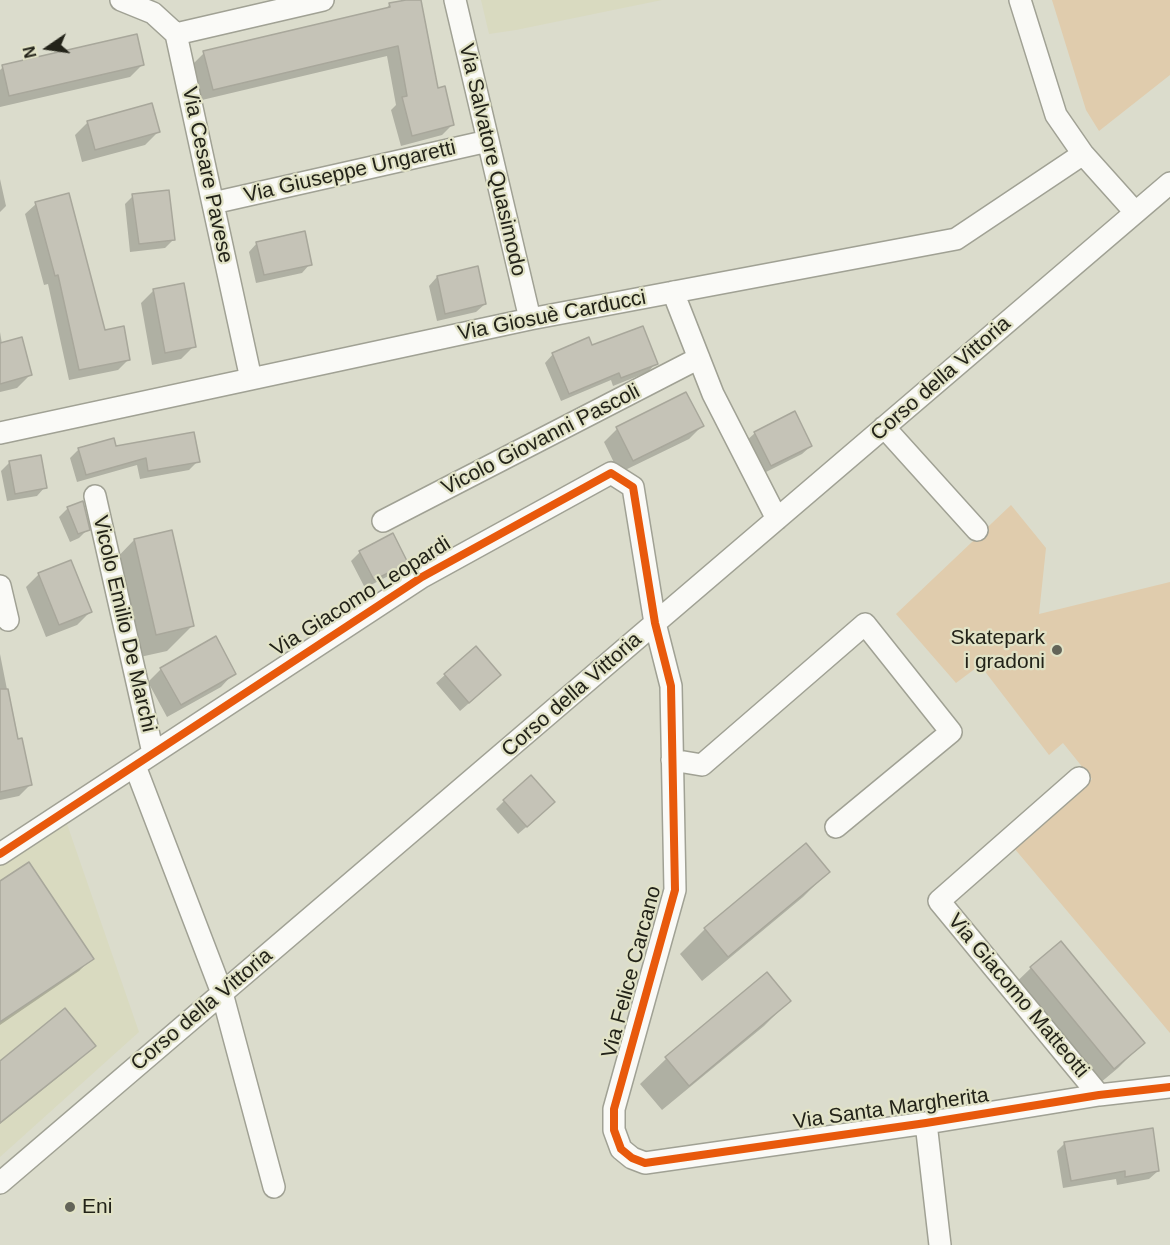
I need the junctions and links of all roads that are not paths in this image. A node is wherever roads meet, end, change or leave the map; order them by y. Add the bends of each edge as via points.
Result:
1 (122, 0) edge
2 (323, 0) edge
3 (455, 0) edge
4 (1020, 0) edge
5 (176, 34) junction
6 (488, 141) junction
7 (1083, 154) junction
8 (1170, 183) edge
9 (213, 203) junction
10 (1135, 212) junction
11 (673, 292) junction
12 (530, 319) junction
13 (699, 358) junction
14 (251, 380) junction
15 (884, 427) junction
16 (0, 433) edge
17 (95, 496) dead end
18 (777, 519) junction
19 (382, 521) dead end
20 (977, 530) dead end
21 (0, 586) edge
22 (8, 620) dead end
23 (655, 623) junction
24 (153, 753) junction
25 (672, 760) junction
26 (135, 766) junction
27 (1078, 778) dead end
28 (836, 827) dead end
29 (0, 854) edge
30 (222, 993) junction
31 (1170, 1087) edge
32 (1099, 1095) junction
33 (926, 1124) junction
34 (621, 1149) joint
35 (0, 1183) edge
36 (274, 1187) dead end
37 (940, 1245) edge

1 - 5 street via 153,13
2 - 5 street
3 - 6 street, Via Salvatore Quasimodo
4 - 7 street via 1056,115
5 - 9 street, Via Cesare Pavese
6 - 9 street, Via Giuseppe Ungaretti
6 - 12 street, Via Salvatore Quasimodo
7 - 10 street
7 - 11 street, Via Giosuè Carducci via 956,239
8 - 10 street, Corso della Vittoria
9 - 14 street, Via Cesare Pavese
10 - 15 street, Corso della Vittoria
11 - 12 street, Via Giosuè Carducci
11 - 13 street
12 - 14 street, Via Giosuè Carducci
13 - 18 street via 713,394
13 - 19 street, Vicolo Giovanni Pascoli
14 - 16 street, Via Giosuè Carducci
15 - 18 street, Corso della Vittoria
15 - 20 street
17 - 24 street, Vicolo Emilio De Marchi
18 - 23 street, Corso della Vittoria
21 - 22 street
23 - 24 street, Via Giacomo Leopardi via 633,487 611,473 422,577
23 - 25 street, Via Felice Carcano via 671,686
23 - 30 street, Corso della Vittoria
24 - 26 street, Via Giacomo Leopardi
25 - 28 street via 702,765 865,624 951,732
25 - 34 street, Via Felice Carcano via 675,890 614,1109 614,1130
26 - 29 street, Via Giacomo Leopardi
26 - 30 street
27 - 32 street, Via Giacomo Matteotti via 939,900
30 - 35 street, Corso della Vittoria
30 - 36 street
31 - 32 street, Via Santa Margherita
32 - 33 street, Via Santa Margherita
33 - 34 street, Via Santa Margherita via 645,1163
33 - 37 street

